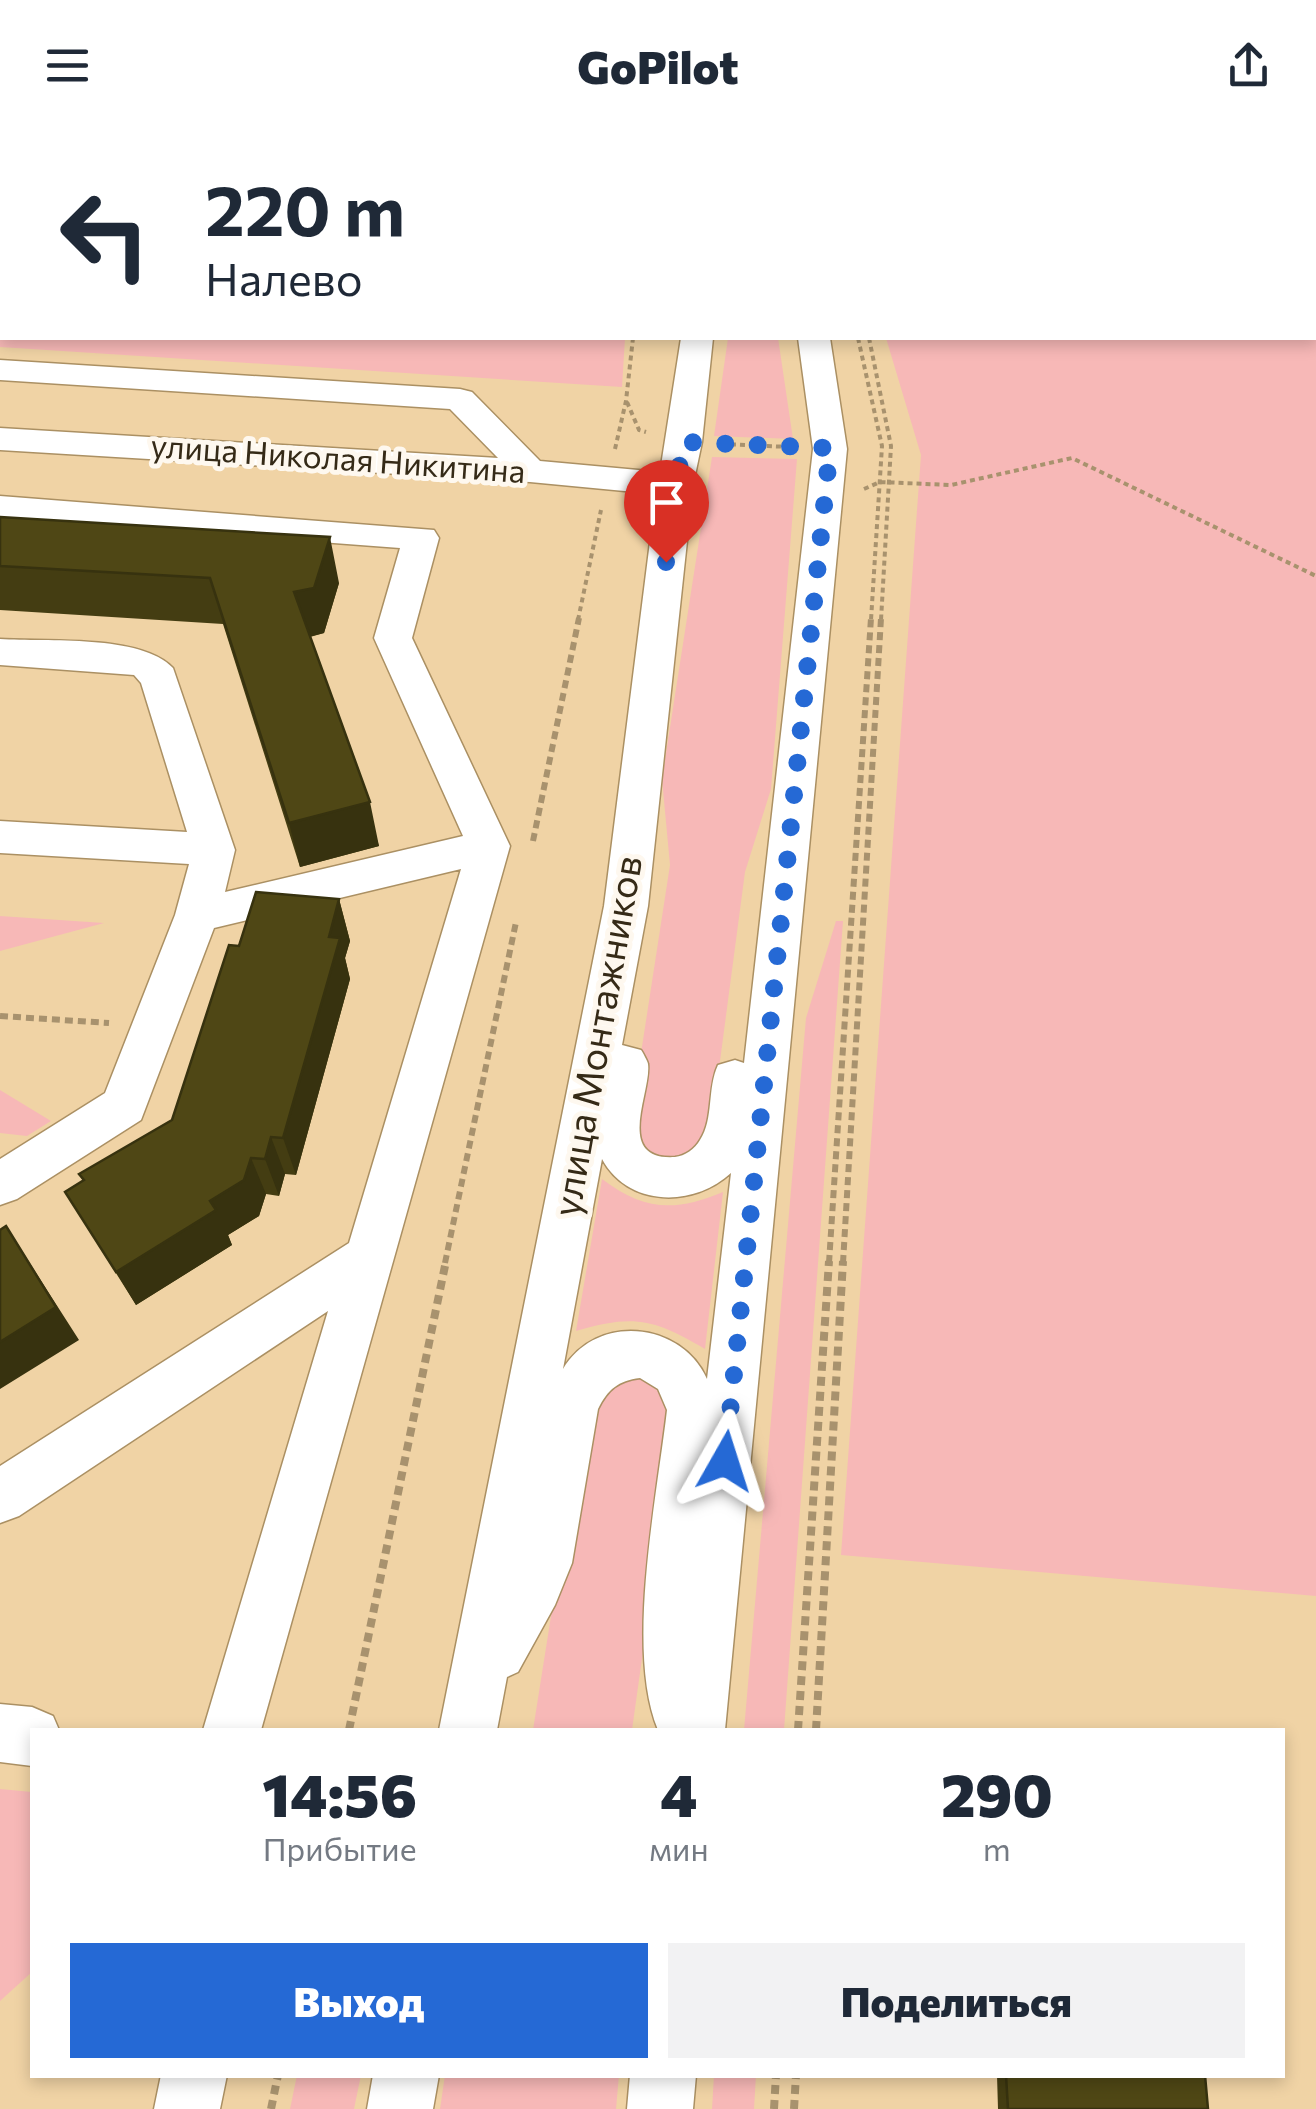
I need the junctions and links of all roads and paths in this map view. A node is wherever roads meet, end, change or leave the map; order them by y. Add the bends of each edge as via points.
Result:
1 (633, 340) edge
2 (696, 340) edge
3 (814, 340) edge
4 (858, 340) edge
5 (869, 340) edge
6 (0, 370) edge
7 (626, 401) junction
8 (0, 439) edge
9 (882, 446) junction
10 (830, 448) junction
11 (680, 464) junction
12 (530, 471) junction
13 (608, 478) junction
14 (884, 482) junction
15 (854, 502) dead end
16 (0, 507) edge
17 (1316, 576) edge
18 (0, 652) edge
19 (0, 837) edge
20 (510, 844) junction
21 (214, 850) junction
22 (786, 884) junction
23 (626, 906) junction
24 (197, 915) junction
25 (516, 919) dead end
26 (0, 1016) edge
27 (154, 1026) junction
28 (1, 1183) edge
29 (366, 1259) junction
30 (0, 1497) edge
31 (471, 1713) edge
32 (233, 1728) edge
33 (349, 1728) edge
34 (684, 1728) edge
35 (696, 1728) edge
36 (798, 1728) edge
37 (816, 1728) edge
38 (0, 1733) edge
39 (30, 1737) edge
40 (193, 2078) edge
41 (277, 2078) edge
42 (405, 2078) edge
43 (663, 2078) edge
44 (776, 2078) edge
45 (796, 2078) edge
46 (187, 2109) edge
47 (271, 2109) edge
48 (400, 2109) edge
49 (660, 2109) edge
50 (774, 2109) edge
51 (794, 2109) edge

1 - 7 path
2 - 11 street, улица Монтажников
3 - 10 street
4 - 9 path
5 - 14 path via 891,446
6 - 12 street via 460,400
7 - 11 path via 639,430
7 - 13 path
8 - 12 street, улица Николая Никитина
9 - 10 path
9 - 14 path
10 - 11 path
10 - 22 street
11 - 13 street, улица Николая Никитина
11 - 23 street, улица Монтажников
12 - 13 street, улица Николая Никитина
13 - 20 path
14 - 15 path via 865,488
14 - 17 path via 952,484 1072,458
14 - 36 path
14 - 37 path
16 - 20 street via 421,538 393,638
18 - 21 street via 148,666 159,678
19 - 21 street
20 - 24 street
20 - 29 street
21 - 24 street
22 - 23 street via 753,960 726,1142 693,1175 672,1178 634,1167 615,1131 636,982
22 - 35 street
23 - 31 street, улица Монтажников
24 - 27 street
25 - 33 path
26 - 27 path
27 - 28 street via 124,1106
29 - 30 street
29 - 32 street
31 - 34 street via 544,1564 570,1410 583,1378 607,1360 648,1354 684,1379 694,1410 670,1645
38 - 39 street
40 - 46 street
41 - 47 path
42 - 48 street
43 - 49 street
44 - 50 path
45 - 51 path

